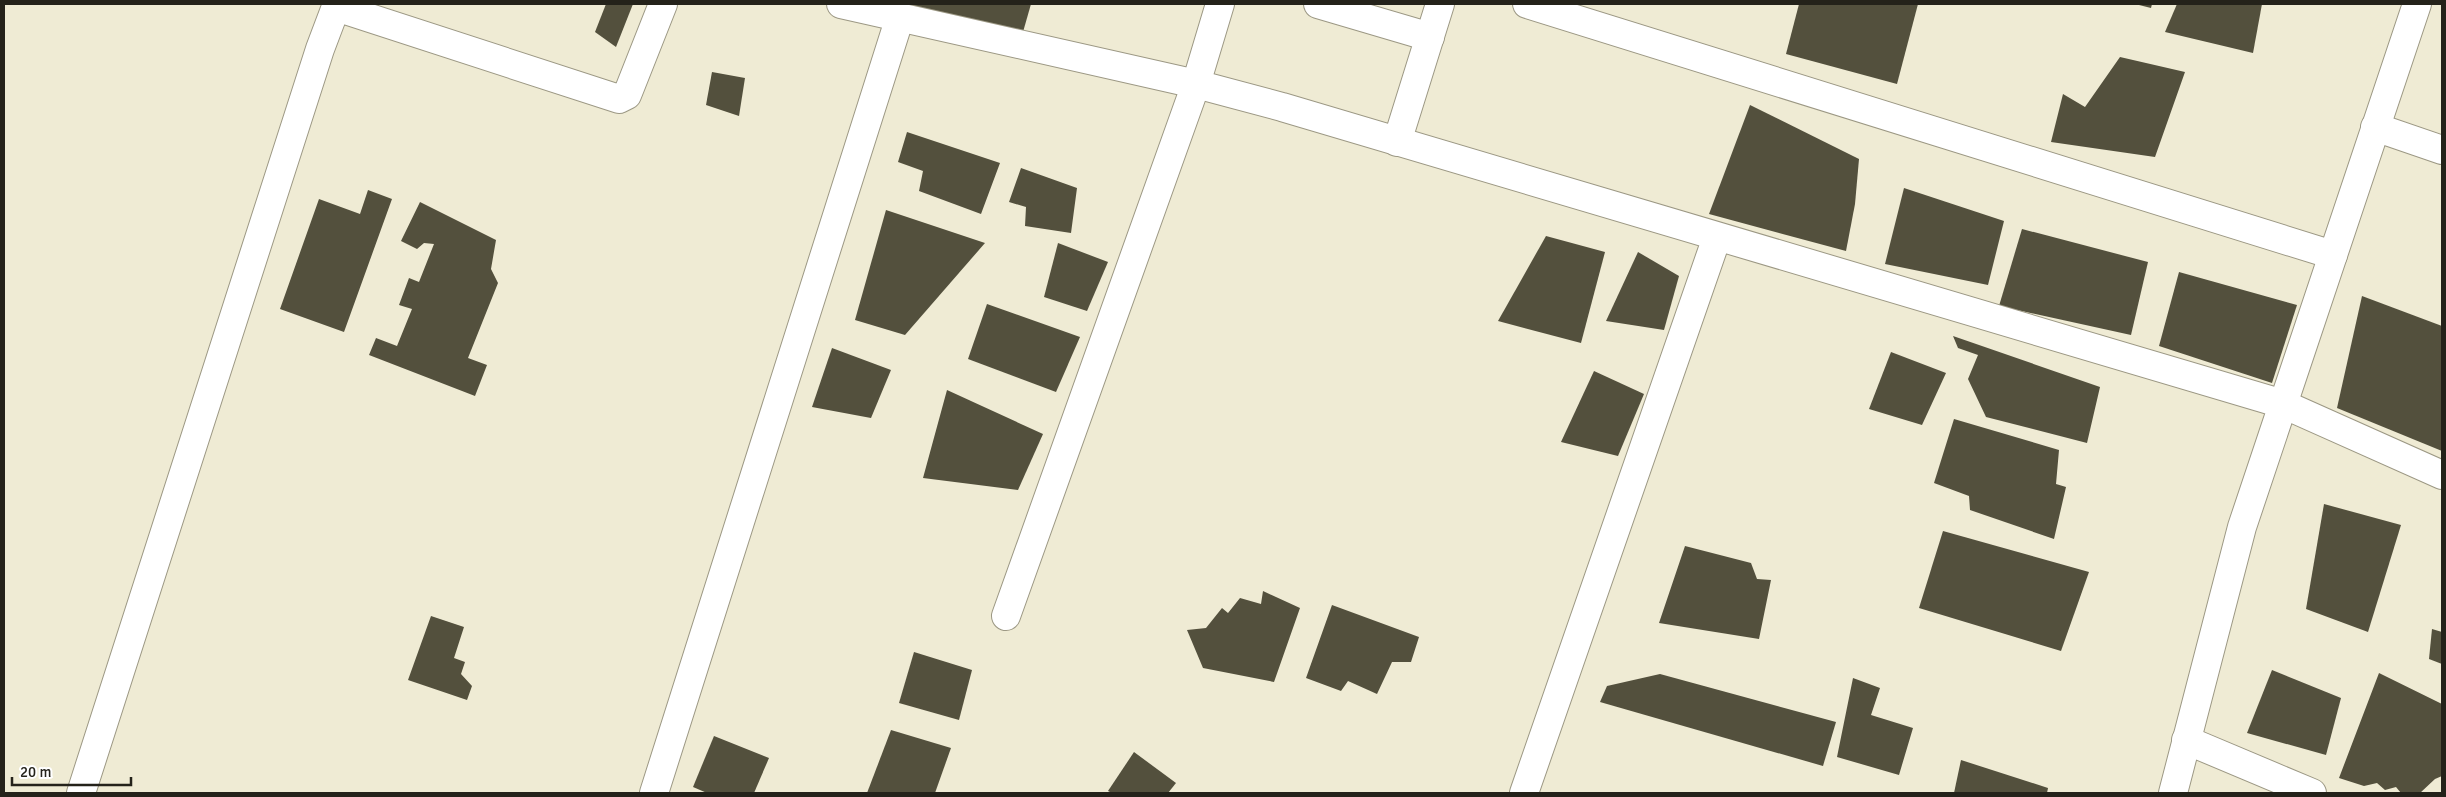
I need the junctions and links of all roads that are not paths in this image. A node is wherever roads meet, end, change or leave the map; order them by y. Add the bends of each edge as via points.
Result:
1 (663, 4) edge
2 (841, 4) edge
3 (1220, 4) edge
4 (1318, 4) edge
5 (1440, 4) edge
6 (1527, 4) edge
7 (2416, 4) edge
8 (337, 5) edge
9 (900, 17) junction
10 (1430, 37) junction
11 (1196, 84) junction
12 (2376, 127) junction
13 (1397, 142) junction
14 (2442, 150) edge
15 (1717, 237) junction
16 (2333, 255) junction
17 (2283, 404) junction
18 (2442, 475) edge
19 (1006, 616) dead end
20 (2186, 740) junction
21 (81, 793) edge
22 (654, 793) edge
23 (1524, 793) edge
24 (2173, 793) edge
25 (2312, 793) edge

1 - 8 street via 627,95 618,99
2 - 9 street
3 - 11 street
4 - 10 street
5 - 10 street
6 - 16 street
7 - 12 street
8 - 21 street via 320,49
9 - 11 street
9 - 22 street
10 - 13 street
11 - 13 street
11 - 19 street
12 - 14 street
12 - 16 street
13 - 15 street
15 - 17 street
15 - 23 street
16 - 17 street
17 - 18 street
17 - 20 street via 2242,526
20 - 24 street
20 - 25 street

